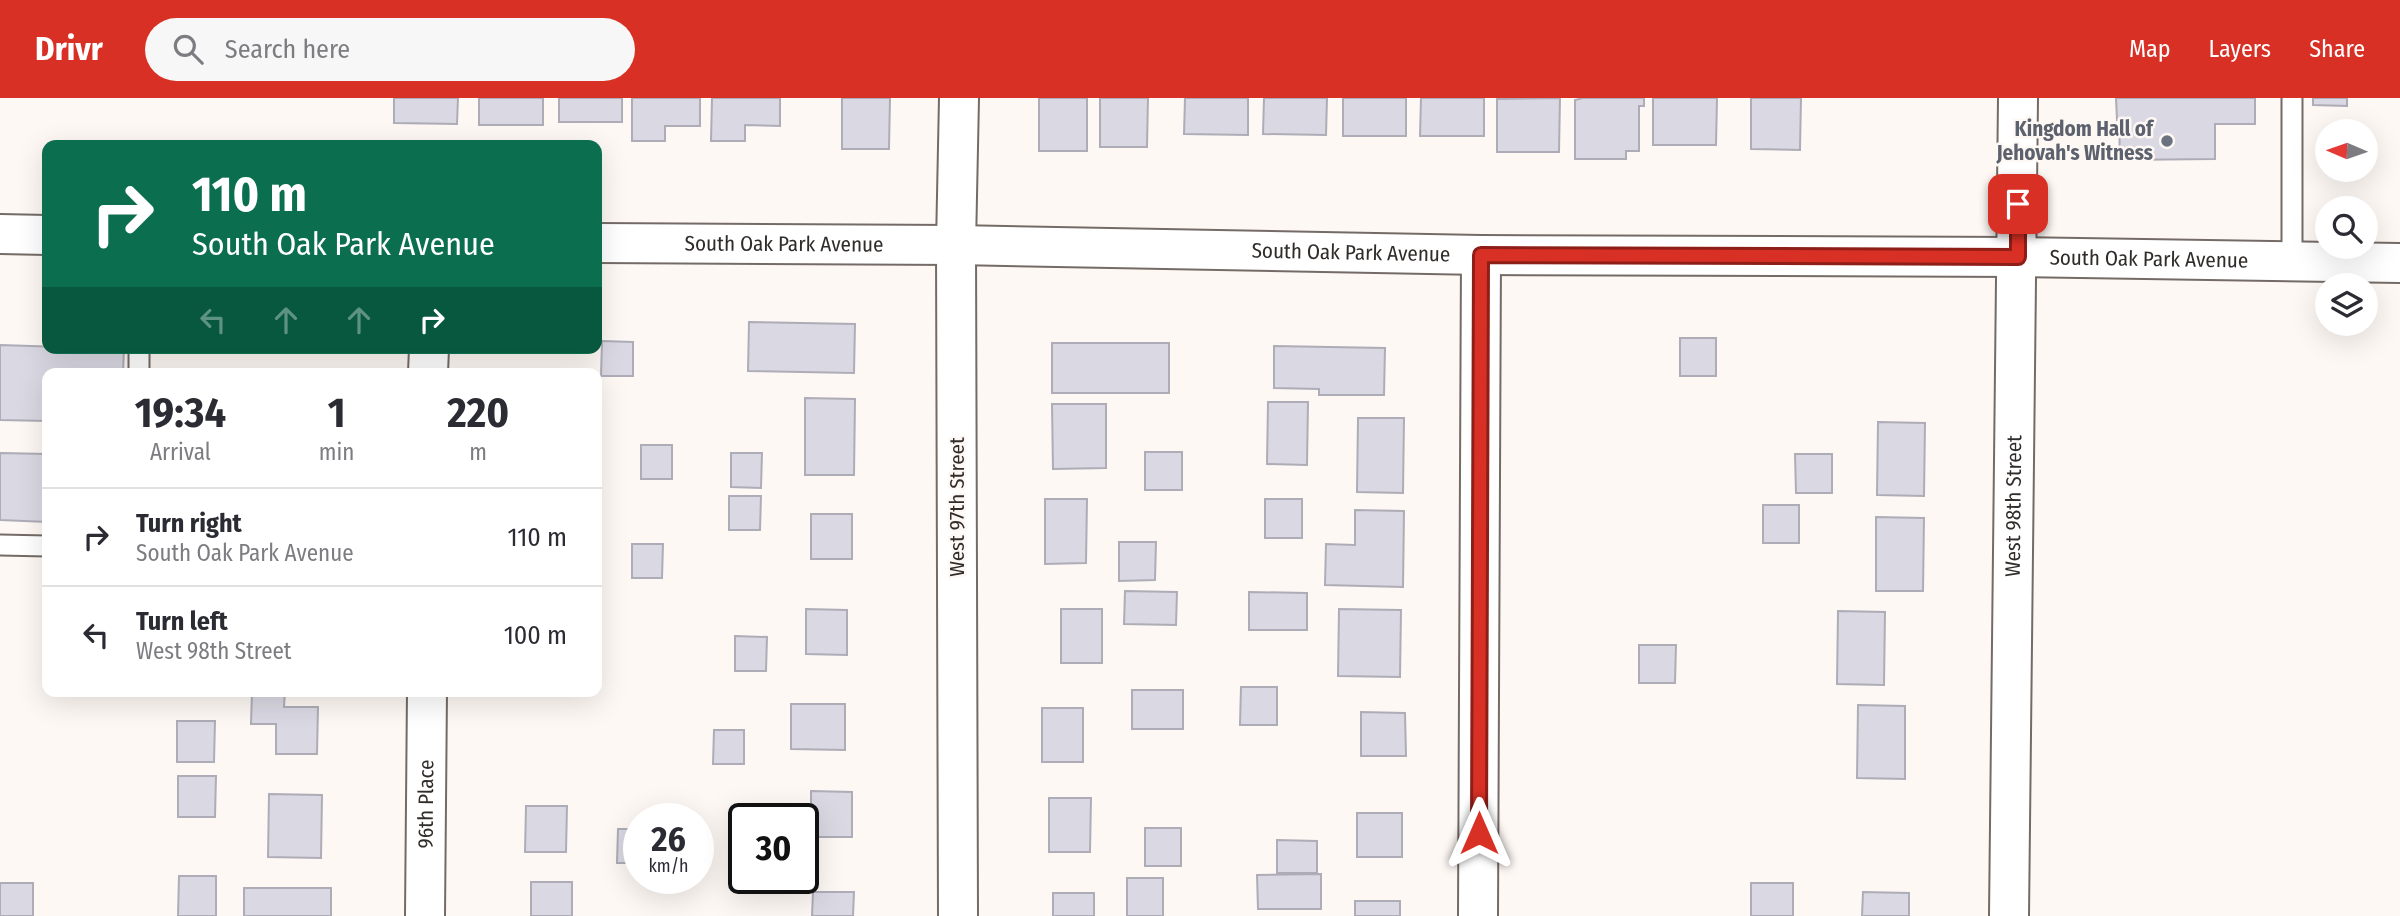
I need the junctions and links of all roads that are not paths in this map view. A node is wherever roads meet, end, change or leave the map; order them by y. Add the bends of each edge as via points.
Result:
1 (959, 98) edge
2 (2018, 98) edge
3 (2292, 98) edge
4 (0, 234) edge
5 (42, 235) edge
6 (602, 243) edge
7 (956, 245) junction
8 (1481, 255) junction
9 (2018, 257) junction
10 (2292, 261) junction
11 (2400, 263) edge
12 (0, 545) edge
13 (42, 546) edge
14 (427, 697) edge
15 (425, 916) edge
16 (958, 916) edge
17 (1478, 916) edge
18 (2010, 916) edge

1 - 7 street, West 97th Street
2 - 9 street, West 98th Street
3 - 10 lane
4 - 5 street
6 - 7 street, South Oak Park Avenue
7 - 8 street, South Oak Park Avenue
7 - 16 street, West 97th Street
8 - 9 street, South Oak Park Avenue
8 - 17 street
9 - 10 street, South Oak Park Avenue
9 - 18 street, West 98th Street
10 - 11 street, South Oak Park Avenue
12 - 13 lane
14 - 15 street, 96th Place

